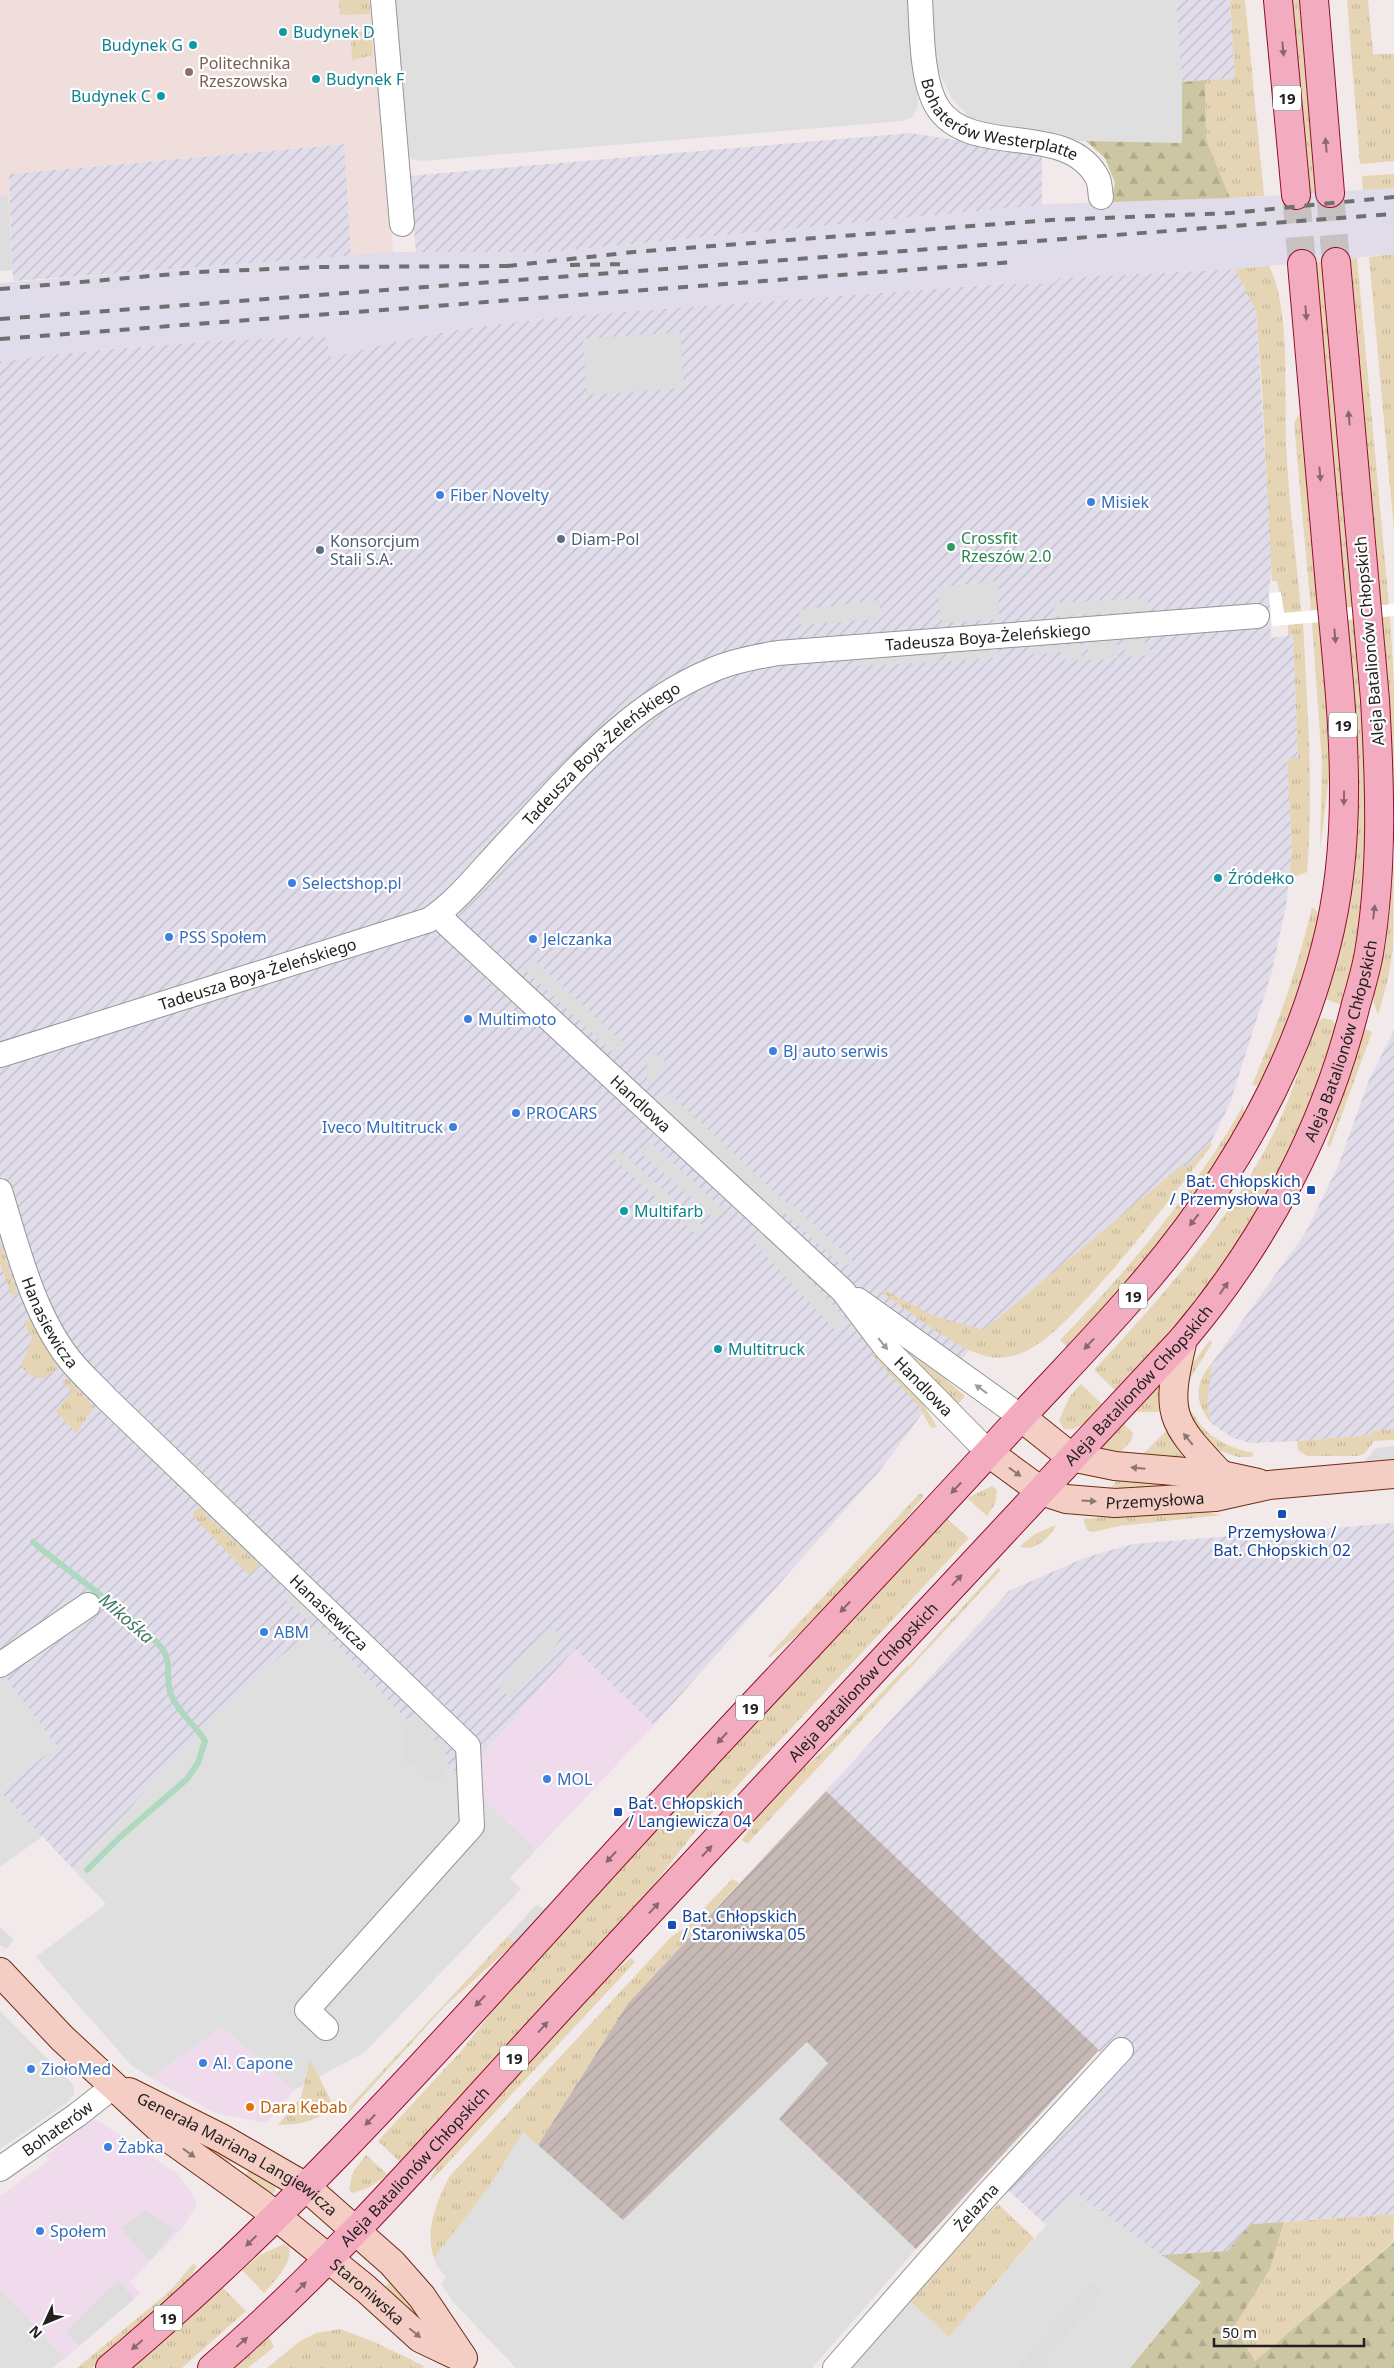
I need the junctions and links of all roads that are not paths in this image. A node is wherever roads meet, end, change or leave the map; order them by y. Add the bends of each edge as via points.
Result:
1 (383, 0) edge
2 (920, 0) edge
3 (1278, 0) edge
4 (1314, 0) edge
5 (1330, 193) tunnel mouth
6 (1296, 195) tunnel mouth
7 (1101, 197) dead end
8 (402, 224) dead end
9 (1336, 262) tunnel mouth
10 (1302, 264) tunnel mouth
11 (1257, 616) dead end
12 (440, 912) junction
13 (0, 1055) edge
14 (0, 1191) edge
15 (843, 1291) junction
16 (1183, 1339) junction
17 (1022, 1417) junction
18 (989, 1453) junction
19 (1071, 1457) junction
20 (1394, 1474) edge
21 (1221, 1475) junction
22 (1269, 1485) junction
23 (1041, 1491) junction
24 (88, 1605) dead end
25 (0, 1665) edge
26 (0, 1972) edge
27 (326, 2028) dead end
28 (1121, 2050) dead end
29 (114, 2086) junction
30 (0, 2169) edge
31 (306, 2187) junction
32 (276, 2217) junction
33 (356, 2230) junction
34 (329, 2259) junction
35 (468, 2363) edge
36 (110, 2368) edge
37 (212, 2368) edge
38 (835, 2368) edge

1 - 8 street
2 - 7 street, Bohaterów Westerplatte via 931,94 947,120 962,129 1047,145 1074,154 1098,180
3 -> 6 main road, 19
5 -> 4 main road, 19
16 -> 9 main road, Aleja Batalionów Chłopskich / 19 via 1260,1234 1300,1158 1343,1058 1369,954 1378,856 1379,757
10 -> 17 main road, Aleja Batalionów Chłopskich / 19 via 1343,722 1343,847 1326,948 1307,1011 1284,1065 1232,1165 1199,1214 1137,1291
11 - 12 street, Tadeusza Boya-Żeleńskiego via 778,652 714,669 654,700 621,724
12 - 13 street, Tadeusza Boya-Żeleńskiego via 413,926
12 - 15 street, Handlowa via 447,924
14 - 27 street, Hanasiewicza via 33,1292 69,1360 468,1746 472,1826 307,2010
17 -> 15 street, Handlowa
15 -> 18 street, Handlowa via 886,1348
16 - 19 main road, Aleja Batalionów Chłopskich / 19
21 -> 16 street via 1180,1428 1172,1409 1173,1381
17 - 18 main road, Aleja Batalionów Chłopskich / 19
17 - 19 street
18 -> 23 street
18 -> 31 main road, Aleja Batalionów Chłopskich / 19
21 -> 19 street, Przemysłowa via 1115,1466
19 - 23 main road, Aleja Batalionów Chłopskich / 19
20 - 22 street, Przemysłowa
21 - 22 street, Przemysłowa
23 -> 22 street, Przemysłowa via 1066,1498 1115,1503 1215,1496
33 -> 23 main road, Aleja Batalionów Chłopskich / 19
24 - 25 street
26 - 29 street, Generała Mariana Langiewicza via 62,2038
28 - 38 street, Żelazna via 986,2196
29 - 30 street, Bohaterów
29 - 31 street, Generała Mariana Langiewicza via 206,2130
29 -> 32 street, Generała Mariana Langiewicza via 173,2142
31 - 32 main road, Aleja Batalionów Chłopskich / 19
31 - 33 street, Generała Mariana Langiewicza
32 - 34 street, Staroniwska
32 -> 36 main road, 19
33 - 34 main road, Aleja Batalionów Chłopskich / 19
33 - 35 street, Staroniwska via 422,2297
34 -> 35 street, Staroniwska via 420,2338
37 -> 34 main road, 19

